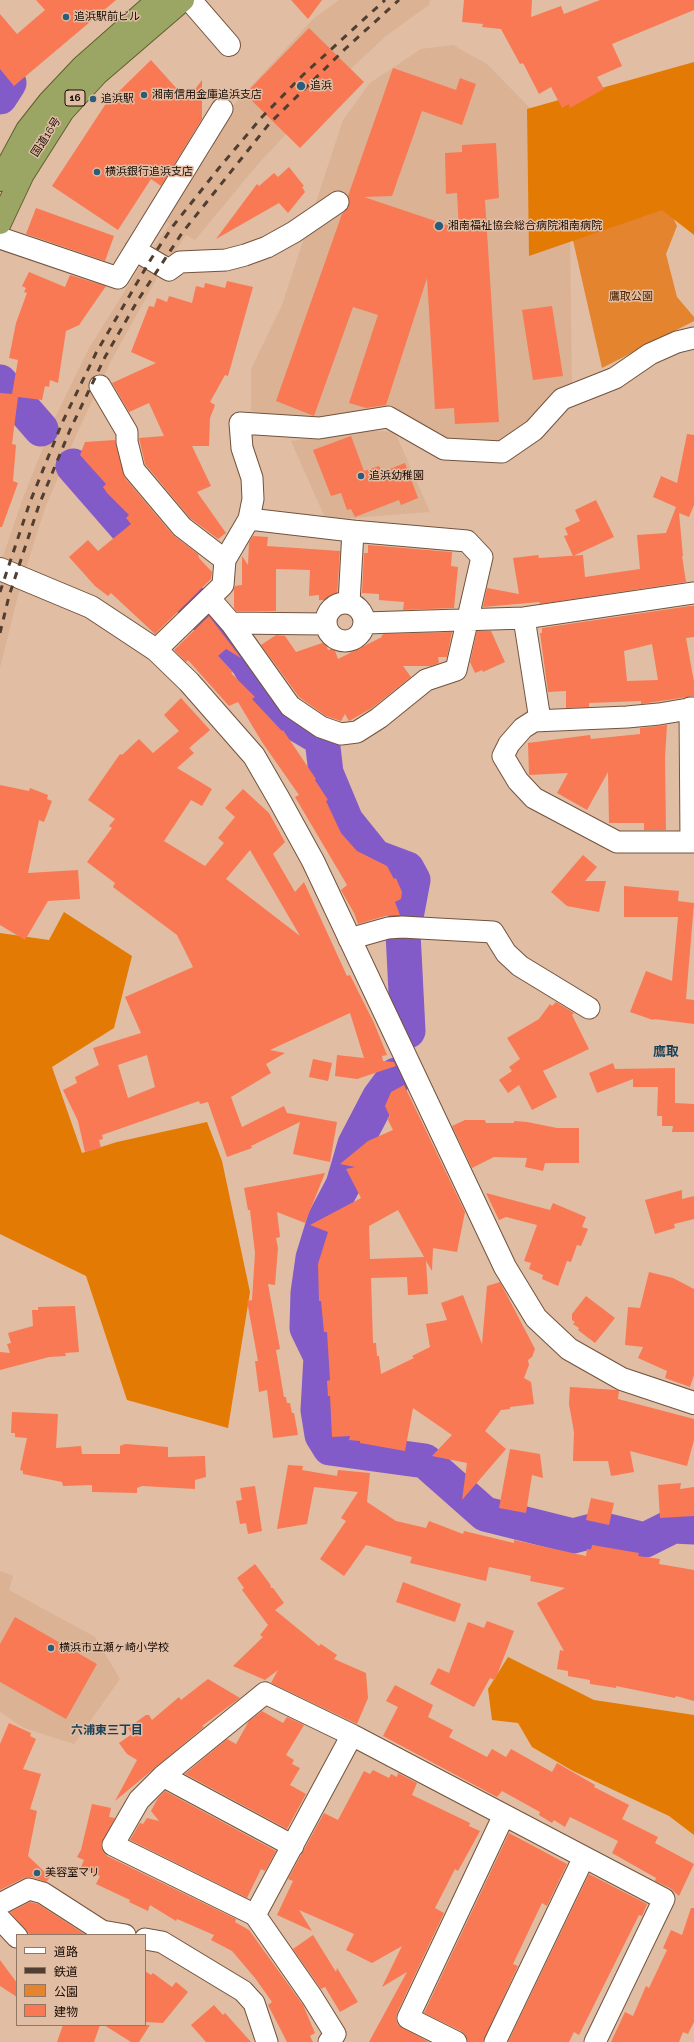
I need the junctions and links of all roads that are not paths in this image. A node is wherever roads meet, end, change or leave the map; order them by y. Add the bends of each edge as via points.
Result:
1 (158, 0) edge
2 (183, 0) edge
3 (190, 0) edge
4 (229, 45) dead end
5 (222, 109) dead end
6 (0, 180) edge
7 (338, 202) dead end
8 (0, 223) edge
9 (0, 238) edge
10 (134, 250) junction
11 (694, 338) edge
12 (100, 386) dead end
13 (249, 520) junction
14 (353, 531) junction
15 (225, 560) junction
16 (0, 569) edge
17 (694, 593) edge
18 (210, 599) junction
19 (349, 603) junction
20 (524, 618) junction
21 (468, 621) junction
22 (231, 623) junction
23 (365, 623) junction
24 (326, 624) junction
25 (156, 650) junction
26 (692, 708) edge
27 (540, 720) junction
28 (693, 842) edge
29 (349, 939) junction
30 (589, 1008) dead end
31 (694, 1403) edge
32 (352, 1735) junction
33 (163, 1776) junction
34 (504, 1815) junction
35 (294, 1846) junction
36 (584, 1857) junction
37 (0, 1904) edge
38 (255, 1915) junction
39 (0, 1920) edge
40 (119, 1934) edge
41 (16, 1936) edge
42 (146, 1939) edge
43 (267, 2042) edge
44 (329, 2042) edge
45 (456, 2042) edge
46 (495, 2042) edge
47 (595, 2042) edge

1 - 6 highway, 国道16号 / 16 via 82,67 48,102 27,130
2 - 8 highway, 国道16号 / 16 via 97,74 64,111 23,174
3 - 4 street
5 - 10 street
7 - 10 street via 294,232 267,247 239,257 180,262 169,270
9 - 10 street via 118,278
11 - 13 street via 677,342 650,354 615,378 562,399 534,430 502,452 444,449 388,417 319,428 240,423 242,448 252,478 253,499
12 - 15 street via 127,432 134,470 182,527
13 - 14 street
13 - 15 street
14 - 19 street
14 - 21 street via 467,541 482,557
15 - 18 street via 223,585
16 - 25 street via 91,607
17 - 20 street
18 - 22 street
18 - 25 street
19 - 23 street via 358,607
19 - 24 street via 340,603 332,608 327,615
20 - 21 street
20 - 27 street
21 - 22 street via 456,670 426,680 379,718 357,732 341,734 321,727 290,706
21 - 23 street
22 - 24 street
23 - 24 street via 362,632 355,639 345,642 337,640 329,633
25 - 29 street via 189,682 254,756 309,854
26 - 27 street via 627,717
26 - 28 street
27 - 28 street via 523,728 509,744 503,756 518,781 534,798 617,842
29 - 30 street via 388,928 402,927 493,932 506,953 520,966
29 - 31 street via 505,1267 536,1318 569,1348 622,1379
32 - 33 street via 265,1693
32 - 34 street
32 - 35 street
33 - 35 street
33 - 38 street via 139,1800 112,1845
34 - 36 street
34 - 45 street via 408,2018
35 - 38 street
36 - 46 street
36 - 47 street via 664,1899
37 - 40 street via 29,1889 43,1893 102,1931
38 - 44 street via 335,2034
39 - 41 street
42 - 43 street via 162,1942 243,1991 254,2003

